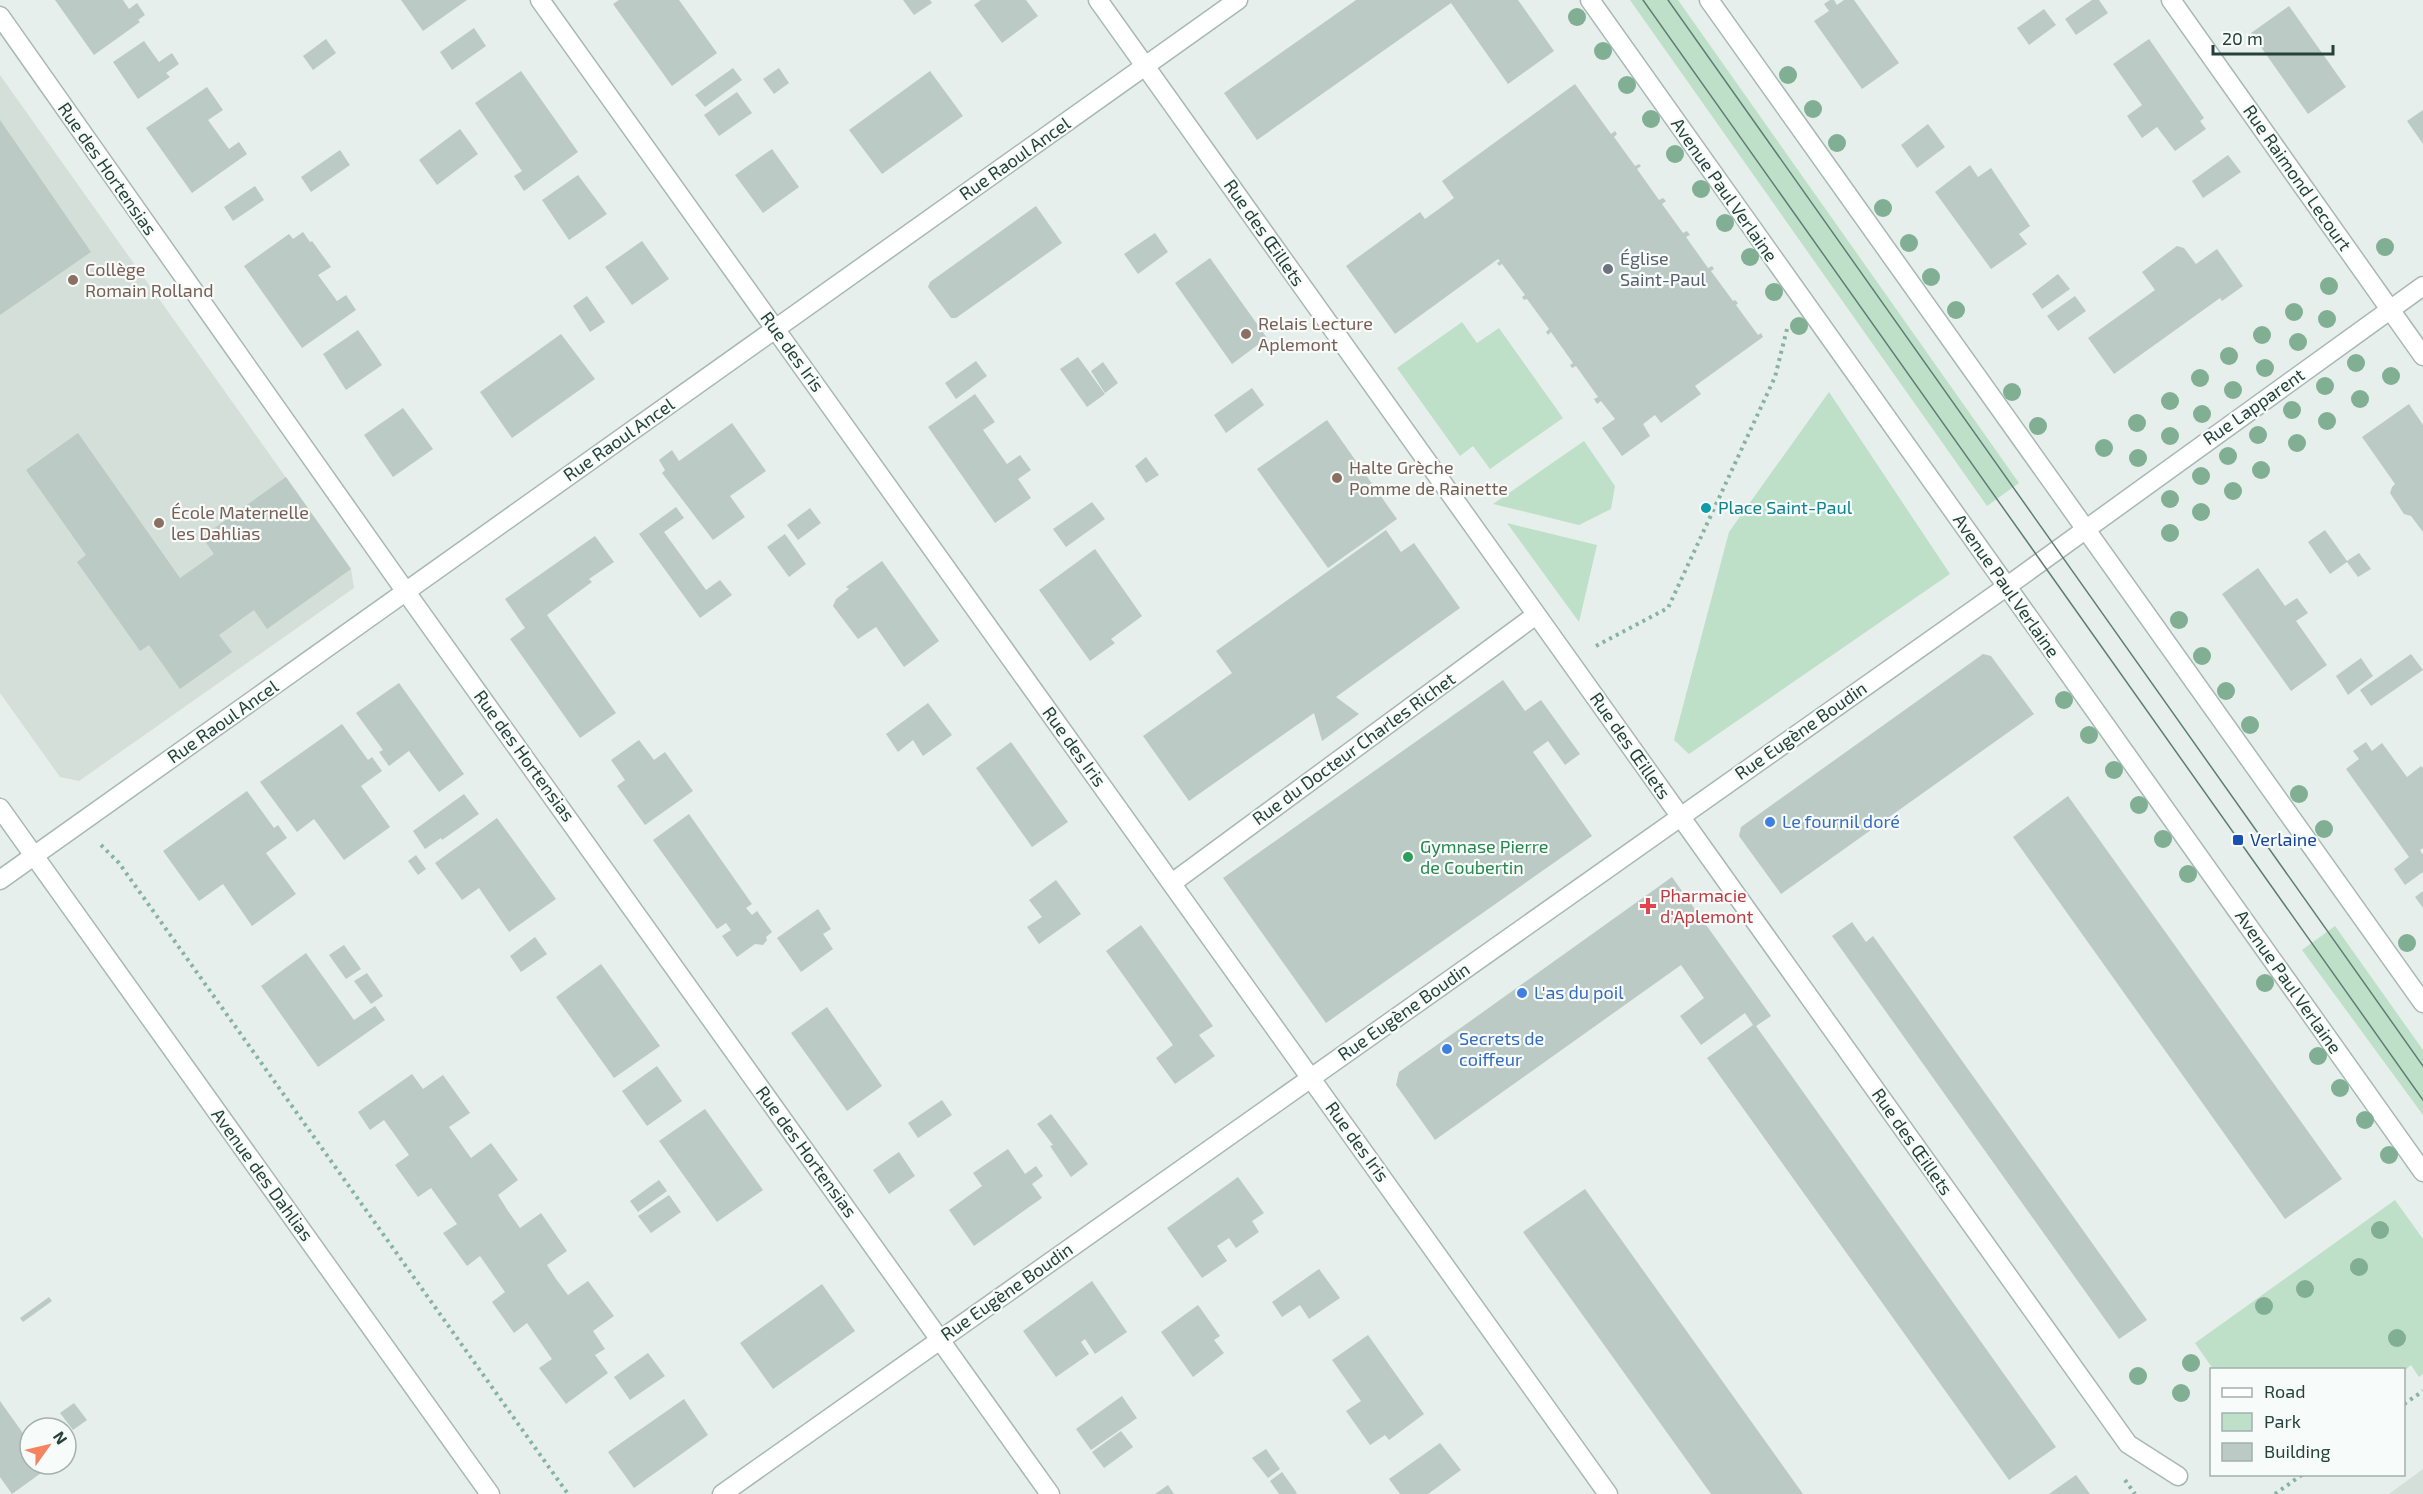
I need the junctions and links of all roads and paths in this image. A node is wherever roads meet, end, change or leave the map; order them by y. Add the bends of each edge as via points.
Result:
1 (540, 0) edge
2 (1098, 0) edge
3 (1238, 0) edge
4 (1590, 0) edge
5 (1709, 0) edge
6 (2171, 0) edge
7 (0, 16) edge
8 (1145, 66) junction
9 (2423, 286) edge
10 (1797, 292) junction
11 (2390, 310) junction
12 (776, 329) junction
13 (2423, 356) edge
14 (2085, 528) junction
15 (2006, 587) junction
16 (406, 592) junction
17 (1536, 615) junction
18 (1569, 661) junction
19 (0, 808) edge
20 (1680, 817) junction
21 (84, 820) junction
22 (34, 856) junction
23 (0, 880) edge
24 (1172, 883) junction
25 (2423, 1003) edge
26 (1310, 1077) junction
27 (2423, 1172) edge
28 (941, 1340) junction
29 (2423, 1391) edge
30 (2405, 1403) edge
31 (2178, 1476) dead end
32 (2300, 1476) edge
33 (490, 1494) edge
34 (568, 1494) edge
35 (722, 1494) edge
36 (1050, 1494) edge
37 (1608, 1494) edge
38 (2275, 1494) edge

1 - 12 street, Rue des Iris
2 - 8 street, Rue des Œillets
3 - 8 street, Rue Raoul Ancel
4 - 10 street, Avenue Paul Verlaine
5 - 14 street
6 - 11 street, Rue Raimond Lecourt
7 - 16 street, Rue des Hortensias
8 - 12 street, Rue Raoul Ancel
8 - 17 street, Rue des Œillets
9 - 11 street, Rue Lapparent
10 - 15 street, Avenue Paul Verlaine
10 - 18 path via 1775,377 1668,608
11 - 13 street, Rue Raimond Lecourt
11 - 14 street, Rue Lapparent
12 - 16 street, Rue Raoul Ancel
12 - 24 street, Rue des Iris
14 - 15 street, Rue Eugène Boudin
14 - 25 street
15 - 20 street, Rue Eugène Boudin
15 - 27 street, Avenue Paul Verlaine
16 - 21 street, Rue Raoul Ancel
16 - 28 street, Rue des Hortensias
17 - 18 street, Rue des Œillets
17 - 24 street, Rue du Docteur Charles Richet
18 - 20 street, Rue des Œillets
19 - 22 street, Avenue des Dahlias
20 - 26 street, Rue Eugène Boudin
20 - 31 street, Rue des Œillets via 2127,1444
21 - 22 street, Rue Raoul Ancel
21 - 34 path via 119,863
22 - 23 street, Rue Raoul Ancel
22 - 33 street, Avenue des Dahlias
24 - 26 street, Rue des Iris
26 - 28 street, Rue Eugène Boudin
26 - 37 street, Rue des Iris
28 - 35 street, Rue Eugène Boudin
28 - 36 street, Rue des Hortensias
29 - 30 path
32 - 38 path

